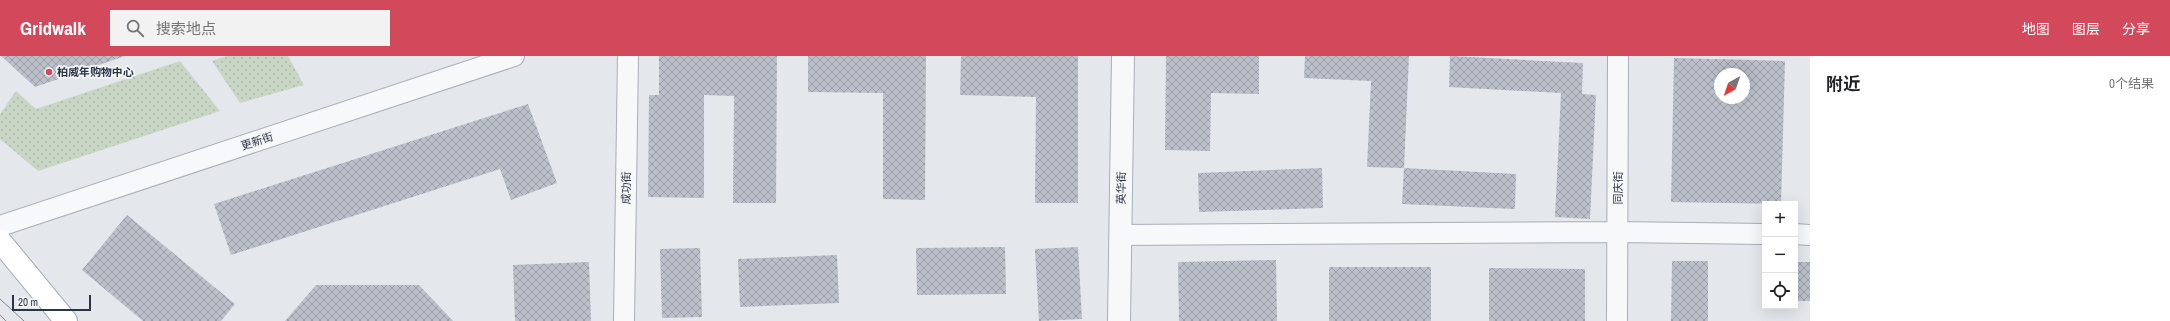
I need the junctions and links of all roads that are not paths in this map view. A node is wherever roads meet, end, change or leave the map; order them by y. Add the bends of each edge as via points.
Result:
1 (514, 56) edge
2 (628, 56) edge
3 (1123, 56) edge
4 (1618, 56) edge
5 (0, 226) edge
6 (1617, 232) junction
7 (1762, 234) edge
8 (1798, 234) edge
9 (1120, 235) junction
10 (1810, 235) edge
11 (0, 241) edge
12 (66, 321) edge
13 (624, 321) edge
14 (1119, 321) edge
15 (1617, 321) edge

1 - 5 street, 更新街
2 - 13 street, 成功街
3 - 9 street, 英华街
4 - 6 street, 同庆街
6 - 7 street
6 - 9 street
6 - 15 street, 同庆街
8 - 10 street
9 - 14 street, 英华街
11 - 12 main road

